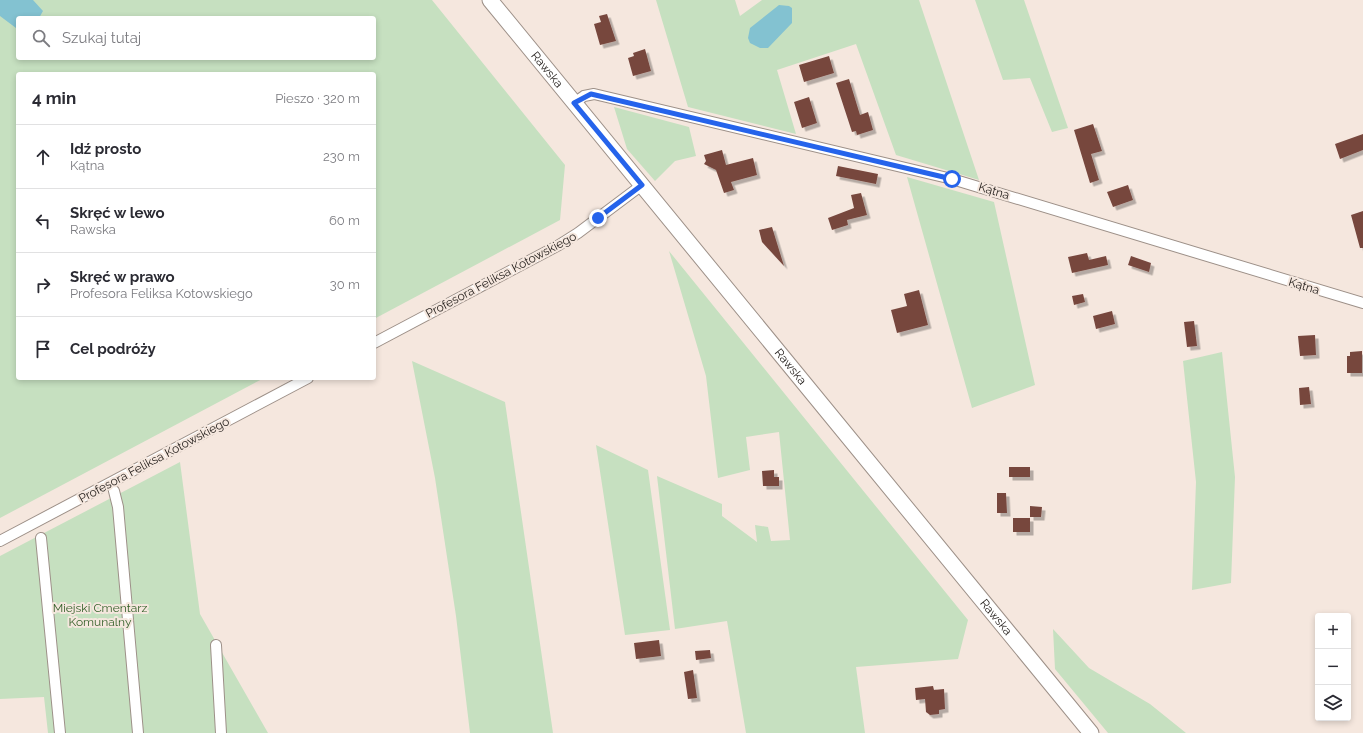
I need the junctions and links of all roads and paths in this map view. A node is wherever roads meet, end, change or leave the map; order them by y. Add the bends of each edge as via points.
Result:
1 (490, 0) edge
2 (574, 103) junction
3 (642, 185) junction
4 (1363, 303) edge
5 (376, 342) edge
6 (304, 380) edge
7 (114, 491) dead end
8 (41, 538) dead end
9 (0, 541) edge
10 (216, 645) dead end
11 (60, 733) edge
12 (138, 733) edge
13 (221, 733) edge
14 (1091, 733) edge

1 - 2 main road, Rawska
2 - 3 main road, Rawska
2 - 4 street, Kątna via 584,96 594,94 952,179
3 - 5 street, Profesora Feliksa Kotowskiego via 566,241
3 - 14 main road, Rawska
6 - 9 street, Profesora Feliksa Kotowskiego
7 - 12 street via 118,507
8 - 11 street
10 - 13 street

